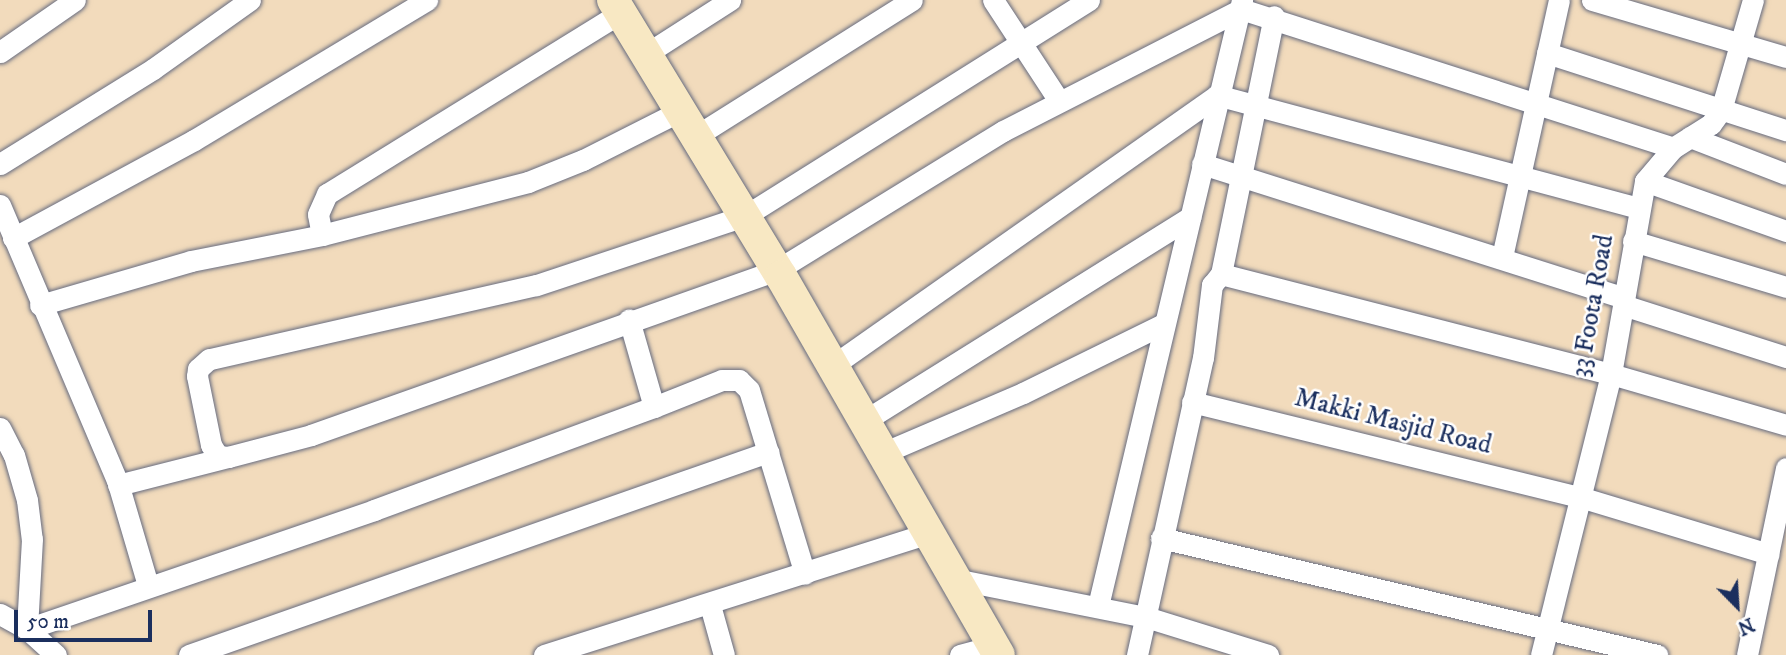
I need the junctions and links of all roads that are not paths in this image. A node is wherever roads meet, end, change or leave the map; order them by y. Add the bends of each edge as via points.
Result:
1 (75, 0) edge
2 (250, 0) edge
3 (427, 0) edge
4 (730, 0) edge
5 (912, 0) edge
6 (993, 0) edge
7 (1089, 0) edge
8 (1559, 0) edge
9 (1592, 0) edge
10 (1753, 0) edge
11 (1241, 4) edge
12 (617, 6) edge
13 (46, 9) edge
14 (1274, 16) junction
15 (1020, 42) junction
16 (1741, 45) junction
17 (0, 52) edge
18 (1547, 52) junction
19 (646, 54) junction
20 (1786, 57) edge
21 (1217, 95) junction
22 (1059, 101) junction
23 (1535, 103) junction
24 (1256, 106) junction
25 (1721, 110) junction
26 (688, 124) junction
27 (1786, 130) edge
28 (1682, 142) junction
29 (0, 164) edge
30 (1202, 164) junction
31 (1786, 174) edge
32 (1241, 176) junction
33 (1519, 176) junction
34 (1645, 181) junction
35 (0, 205) edge
36 (1638, 208) junction
37 (744, 216) junction
38 (1190, 217) junction
39 (1786, 231) edge
40 (322, 235) junction
41 (13, 238) junction
42 (1633, 241) junction
43 (1502, 257) junction
44 (777, 270) junction
45 (1221, 274) junction
46 (1786, 287) edge
47 (1623, 301) junction
48 (40, 305) junction
49 (629, 320) junction
50 (1163, 324) junction
51 (1786, 357) edge
52 (832, 366) junction
53 (1611, 374) junction
54 (1192, 402) junction
55 (654, 407) junction
56 (864, 421) junction
57 (1786, 425) edge
58 (0, 428) edge
59 (768, 452) junction
60 (883, 453) junction
61 (228, 457) junction
62 (1786, 468) edge
63 (118, 485) junction
64 (1580, 497) junction
65 (928, 533) junction
66 (1161, 538) junction
67 (1769, 554) junction
68 (804, 574) junction
69 (955, 579) junction
70 (148, 585) junction
71 (710, 605) junction
72 (1098, 607) junction
73 (0, 614) edge
74 (1146, 617) junction
75 (1549, 628) junction
76 (27, 629) junction
77 (996, 650) edge
78 (56, 655) edge
79 (189, 655) edge
80 (544, 655) edge
81 (724, 655) edge
82 (960, 655) edge
83 (1136, 655) edge
84 (1268, 655) edge
85 (1541, 655) edge
86 (1657, 655) edge
87 (1747, 655) edge

1 - 13 street
2 - 29 street via 142,77
3 - 41 street via 194,140
4 - 19 street
5 - 26 street
6 - 15 street
7 - 15 street
8 - 18 street
9 - 16 street
10 - 16 street, 33 Foota Road
11 - 14 street
11 - 21 street via 1232,55
11 - 22 street
12 - 19 street
12 - 40 street via 327,194 317,214
13 - 17 street
14 - 23 street
14 - 24 street
15 - 22 street
15 - 37 street
16 - 20 street
16 - 25 street, 33 Foota Road
18 - 23 street
18 - 25 street
19 - 26 street
21 - 24 street
21 - 30 street
21 - 52 street
22 - 44 street
23 - 28 street
23 - 33 street
24 - 32 street
24 - 33 street
25 - 27 street
25 - 28 street, 33 Foota Road via 1711,124
26 - 37 street
26 - 40 street via 528,182
28 - 31 street
28 - 34 street, 33 Foota Road
30 - 32 street
30 - 38 street
32 - 43 street
32 - 45 street
33 - 36 street
33 - 43 street
34 - 36 street, 33 Foota Road
34 - 39 street
35 - 41 street
36 - 42 street, 33 Foota Road
37 - 44 street
37 - 61 street via 536,285 209,359 197,376 211,445 218,456
38 - 50 street
38 - 56 street
40 - 48 street via 191,261
41 - 48 street
42 - 46 street
42 - 47 street, 33 Foota Road
43 - 47 street
44 - 49 street
44 - 52 street
45 - 53 street
45 - 54 street via 1212,285
47 - 51 street
47 - 53 street, 33 Foota Road
48 - 63 street
49 - 55 street
49 - 61 street via 391,410
50 - 60 street via 1023,393
50 - 72 street
52 - 56 street
53 - 57 street
53 - 64 street, 33 Foota Road
54 - 64 street, Makki Masjid Road
54 - 66 street
55 - 59 street via 722,380 739,380 749,390
55 - 70 street via 374,510
56 - 60 street
58 - 76 street via 14,454 27,500 32,539
59 - 68 street
59 - 79 street
60 - 65 street
61 - 63 street
62 - 67 street
63 - 70 street
64 - 67 street, Makki Masjid Road
64 - 75 street, 33 Foota Road
65 - 68 street
65 - 69 street
66 - 74 street
66 - 75 street
67 - 87 street
68 - 71 street
69 - 72 street
69 - 77 street
70 - 76 street
71 - 80 street
71 - 81 street
72 - 74 street
73 - 76 street
74 - 83 street
74 - 84 street
75 - 85 street, 33 Foota Road
75 - 86 street
76 - 78 street
77 - 82 street

